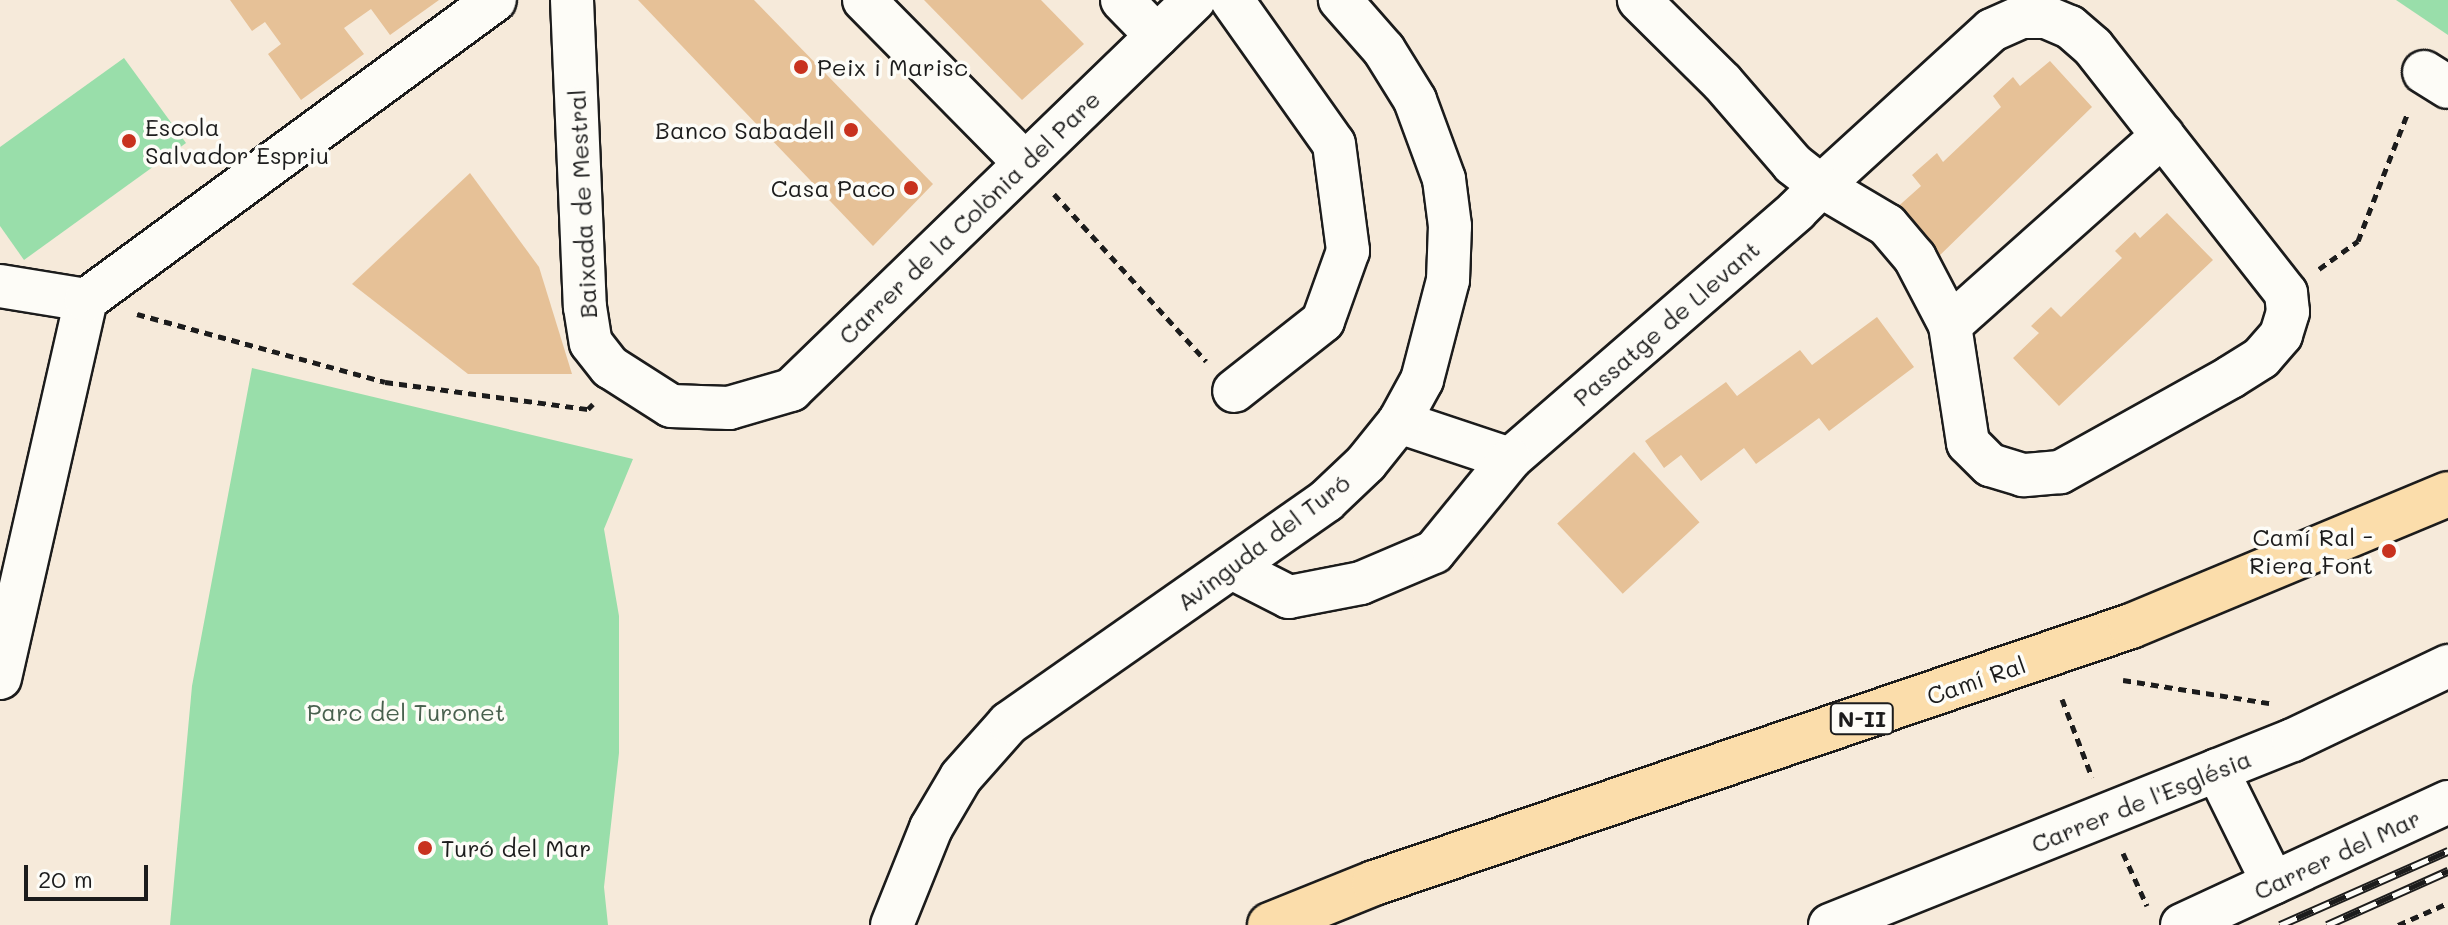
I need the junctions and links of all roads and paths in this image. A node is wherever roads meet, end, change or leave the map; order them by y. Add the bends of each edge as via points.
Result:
1 (495, 0) edge
2 (572, 0) edge
3 (864, 0) edge
4 (1122, 0) edge
5 (1194, 0) edge
6 (1232, 0) edge
7 (1340, 0) edge
8 (1639, 0) edge
9 (1157, 36) junction
10 (2436, 79) edge
11 (2163, 135) junction
12 (1024, 162) junction
13 (1821, 186) junction
14 (0, 286) edge
15 (2286, 293) junction
16 (86, 300) junction
17 (1950, 325) junction
18 (620, 375) junction
19 (1234, 391) joint
20 (729, 408) joint
21 (1399, 422) junction
22 (1510, 459) junction
23 (2448, 494) edge
24 (1232, 568) junction
25 (2448, 666) edge
26 (0, 678) edge
27 (2123, 680) dead end
28 (2062, 699) dead end
29 (2345, 715) junction
30 (2217, 770) junction
31 (2448, 802) edge
32 (2106, 815) junction
33 (2273, 883) junction
34 (2448, 903) edge
35 (2166, 918) edge
36 (892, 925) edge
37 (1270, 925) edge
38 (1830, 925) edge
39 (2398, 925) edge

1 - 16 street
2 - 18 street, Baixada de Mestral via 585,307 591,343
3 - 12 street
4 - 9 street
5 - 9 street, Carrer de la Colònia del Pare
6 - 19 street via 1334,144 1348,251 1323,321
7 - 21 street, Avinguda del Turó via 1384,50 1415,100 1444,179 1450,226 1448,280 1437,336
8 - 13 street via 1722,82 1793,164
9 - 12 street, Carrer de la Colònia del Pare
10 - 15 path via 2358,241
11 - 13 street, Passatge de Llevant via 2093,47 2070,27 2046,17 2021,17 1992,30
11 - 15 street, Passatge de Llevant
11 - 17 street
12 - 19 path
12 - 20 street, Carrer de la Colònia del Pare via 791,390
13 - 17 street via 1887,225 1915,258
13 - 22 street, Passatge de Llevant
14 - 16 street
15 - 17 street via 2288,312 2281,335 2261,358 2060,472 2023,475 1990,465 1968,443
16 - 18 path via 385,382 588,409
16 - 26 street
18 - 20 street, Baixada de Mestral via 671,406
21 - 22 street
21 - 24 street, Avinguda del Turó via 1326,501
22 - 24 street, Passatge de Llevant via 1434,552 1361,583 1289,597
23 - 37 main road, Camí Ral / N-II via 2131,626 1374,883
24 - 36 street, Avinguda del Turó via 1009,723 961,777 931,828
25 - 29 street, Carrer de l'Església
27 - 29 path
28 - 32 path
29 - 30 street, Carrer de l'Església
30 - 32 street, Carrer de l'Església
30 - 33 street
31 - 33 street, Carrer del Mar
32 - 35 path
32 - 38 street, Carrer de l'Església
33 - 35 street, Carrer del Mar
34 - 39 path

